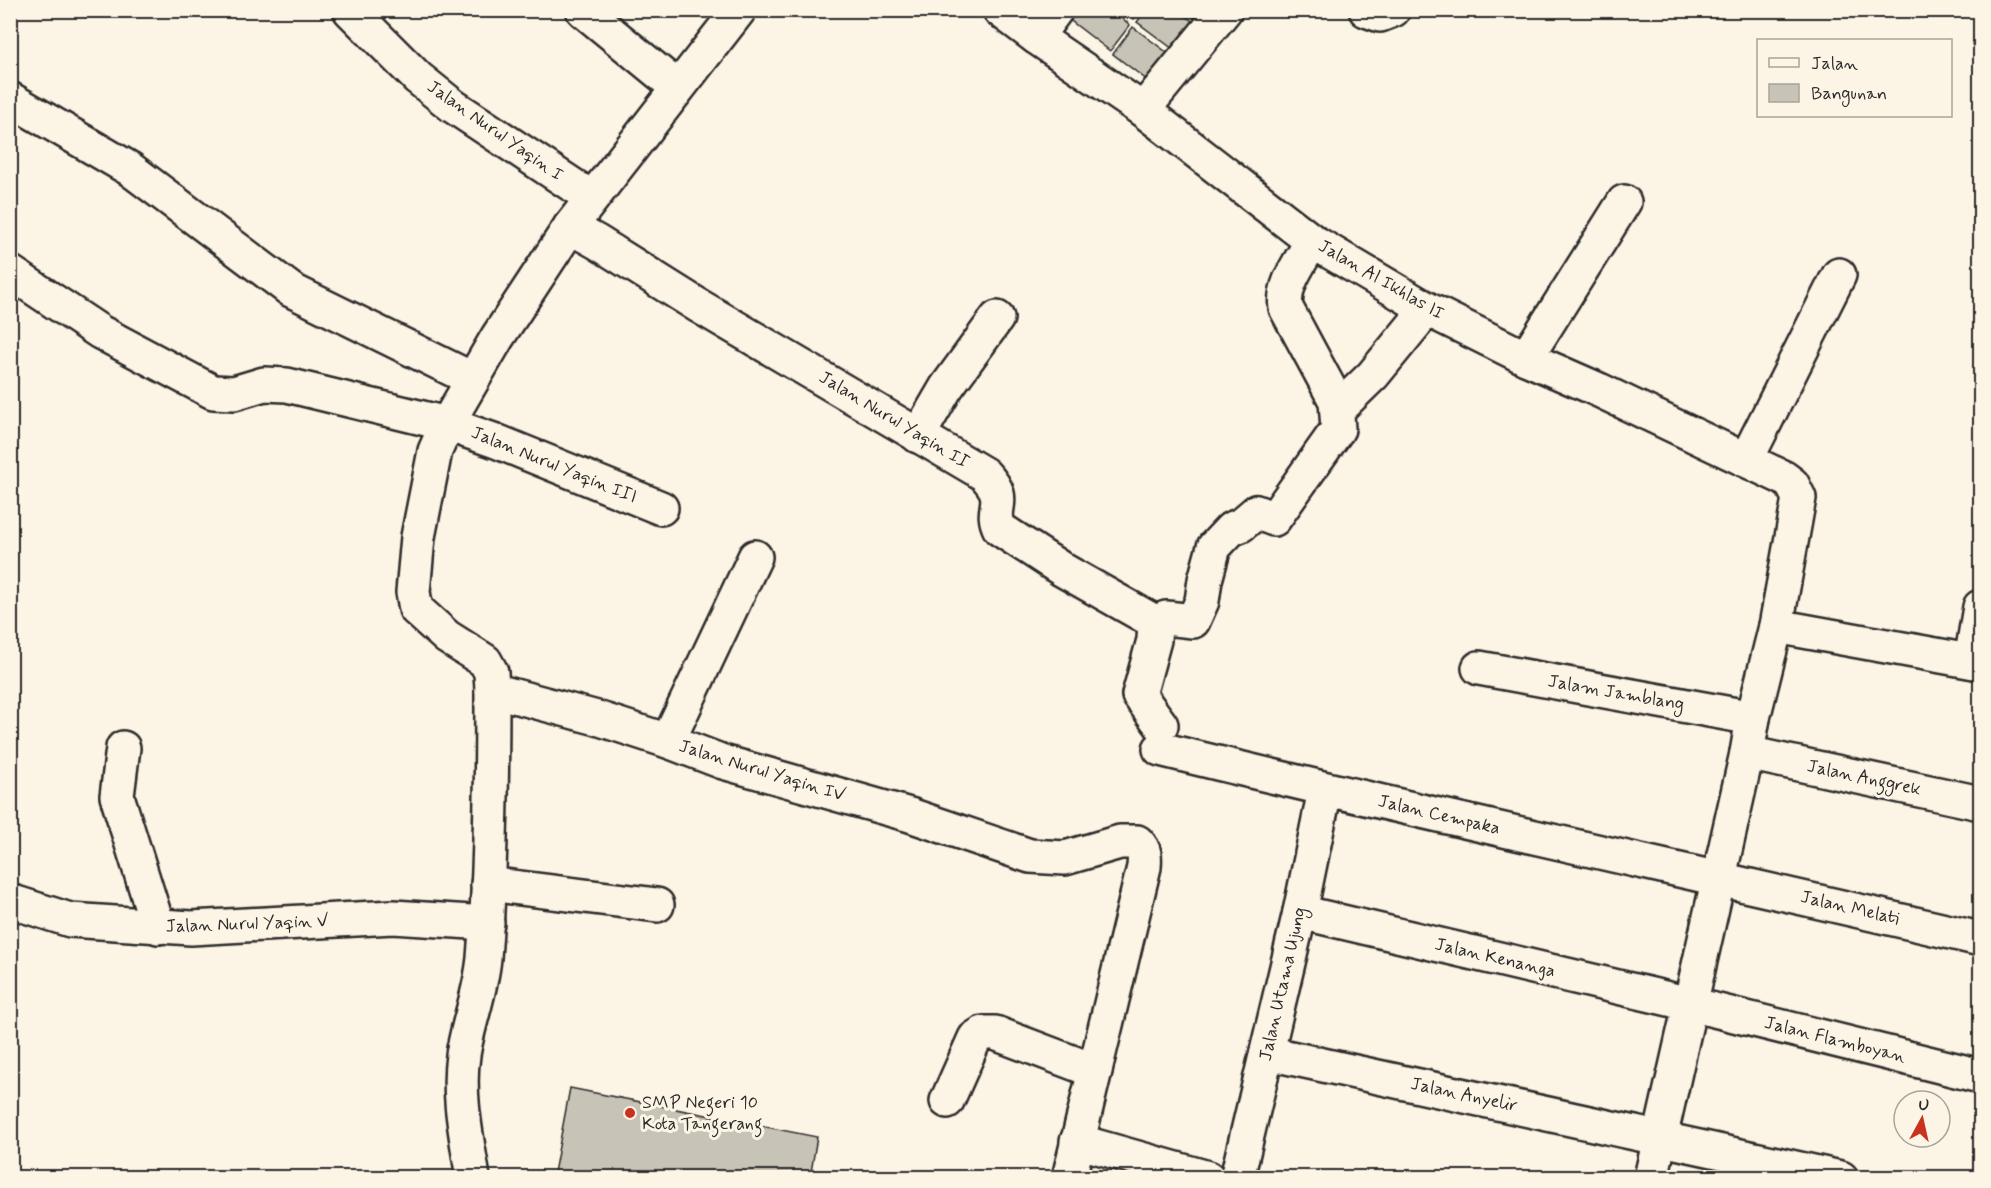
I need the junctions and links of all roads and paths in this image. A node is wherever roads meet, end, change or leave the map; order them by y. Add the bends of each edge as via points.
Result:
1 (350, 10) edge
2 (584, 10) edge
3 (739, 10) edge
4 (1000, 10) edge
5 (1056, 10) edge
6 (1225, 10) edge
7 (1366, 10) edge
8 (1393, 10) edge
9 (1036, 38) junction
10 (678, 88) junction
11 (10, 99) edge
12 (1143, 110) junction
13 (592, 198) junction
14 (1624, 202) dead end
15 (583, 234) junction
16 (1312, 241) junction
17 (10, 272) edge
18 (1839, 275) dead end
19 (1427, 309) junction
20 (997, 318) dead end
21 (1527, 358) junction
22 (472, 379) junction
23 (1337, 410) junction
24 (447, 424) junction
25 (918, 436) junction
26 (1746, 460) junction
27 (661, 508) dead end
28 (755, 557) dead end
29 (1980, 607) edge
30 (1155, 622) junction
31 (1776, 626) junction
32 (1976, 662) edge
33 (1479, 668) dead end
34 (492, 690) junction
35 (1753, 718) junction
36 (668, 741) junction
37 (123, 748) dead end
38 (1747, 753) junction
39 (1326, 790) junction
40 (1980, 802) edge
41 (1719, 878) junction
42 (488, 884) junction
43 (10, 902) edge
44 (657, 905) dead end
45 (1300, 912) junction
46 (487, 923) junction
47 (158, 927) junction
48 (1980, 939) edge
49 (1690, 1004) junction
50 (1268, 1053) junction
51 (1095, 1071) junction
52 (1980, 1076) edge
53 (947, 1101) dead end
54 (1660, 1137) junction
55 (1077, 1141) junction
56 (473, 1178) edge
57 (1070, 1178) edge
58 (1208, 1178) edge
59 (1237, 1178) edge
60 (1651, 1178) edge
61 (1841, 1178) edge

1 - 13 street, Jalan Nurul Yaqin I via 418,78 453,106
2 - 10 street
3 - 10 street
4 - 9 street, Jalan Al Ikhlas II
5 - 9 street
6 - 12 street
7 - 8 street via 1380,15
9 - 12 street, Jalan Al Ikhlas II
10 - 13 street
11 - 22 street via 130,169 291,290
12 - 16 street, Jalan Al Ikhlas II
13 - 15 street
14 - 21 street
15 - 22 street via 526,291
15 - 25 street, Jalan Nurul Yaqin II
16 - 19 street, Jalan Al Ikhlas II
16 - 23 street via 1286,288 1286,308 1330,388
17 - 24 street, Jalan Nurul Yaqin III via 100,332 213,392 234,393 264,384 287,385
18 - 26 street
19 - 21 street, Jalan Al Ikhlas II
19 - 23 street via 1373,375
20 - 25 street via 946,388
21 - 26 street, Jalan Al Ikhlas II
22 - 24 street
23 - 30 street via 1338,429 1274,519 1256,512 1214,547 1202,602 1193,621 1166,618
24 - 27 street, Jalan Nurul Yaqin III
24 - 34 street via 435,451 423,506 412,592 416,609 431,624 485,661
25 - 30 street, Jalan Nurul Yaqin II via 993,483 999,496 1000,529
26 - 31 street, Jalan Al Ikhlas II via 1784,478 1799,498
28 - 36 street
29 - 32 street
30 - 39 street, Jalan Cempaka via 1139,695 1160,737
31 - 32 street
31 - 35 street
33 - 35 street, Jalam Jamblang
34 - 36 street, Jalan Nurul Yaqin IV
34 - 42 street
35 - 38 street
36 - 51 street, Jalan Nurul Yaqin IV via 723,762 910,815 1030,856 1065,858 1103,846 1137,842 1143,848 1144,867
37 - 47 street via 117,796
38 - 40 street, Jalan Anggrek
38 - 41 street
39 - 41 street, Jalan Cempaka
39 - 45 street, Jalan Utama Ujung
41 - 48 street, Jalan Melati
41 - 49 street
42 - 44 street
42 - 46 street
43 - 47 street, Jalan Nurul Yaqin V via 70,920
45 - 49 street, Jalan Kenanga
45 - 50 street, Jalan Utama Ujung
46 - 47 street, Jalan Nurul Yaqin V via 393,917
46 - 56 street via 483,967 462,1058 462,1092
49 - 52 street, Jalan Flamboyan
49 - 54 street
50 - 54 street, Jalan Anyelir
50 - 59 street, Jalan Utama Ujung
51 - 53 street via 995,1033 983,1033 975,1038
51 - 55 street
54 - 60 street
54 - 61 street, Jalan Anyelir
55 - 57 street
55 - 58 street

